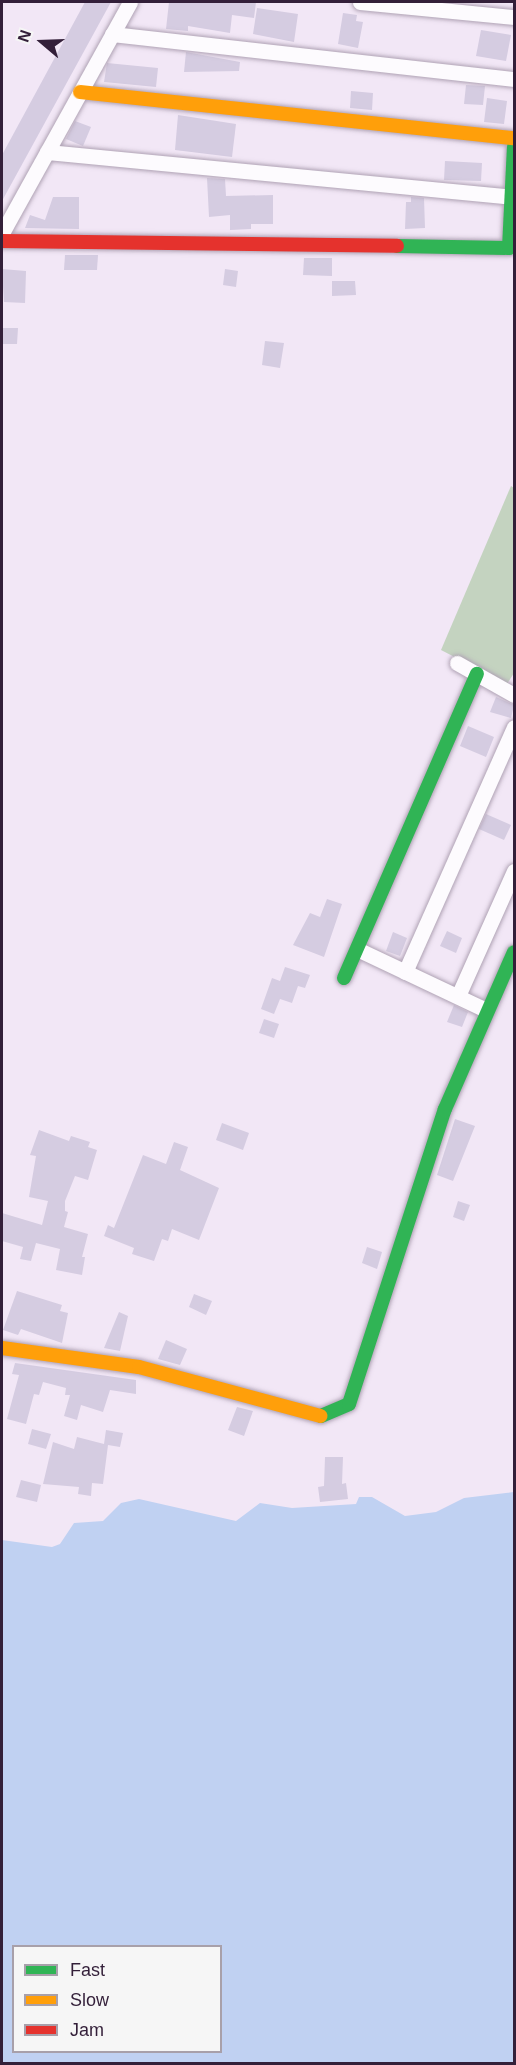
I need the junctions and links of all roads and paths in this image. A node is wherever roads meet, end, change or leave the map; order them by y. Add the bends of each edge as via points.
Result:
1 (130, 2) edge
2 (360, 2) edge
3 (514, 17) edge
4 (112, 34) junction
5 (514, 79) edge
6 (80, 93) junction
7 (514, 138) edge
8 (47, 152) junction
9 (514, 155) edge
10 (512, 197) junction
11 (2, 233) edge
12 (2, 241) edge
13 (457, 663) dead end
14 (477, 674) junction
15 (514, 694) edge
16 (514, 727) edge
17 (514, 871) edge
18 (357, 949) junction
19 (514, 952) edge
20 (405, 972) junction
21 (344, 978) dead end
22 (458, 996) junction
23 (486, 1010) junction
24 (2, 1348) edge

1 - 4 street
2 - 3 street
4 - 5 street
4 - 6 street
6 - 7 street
6 - 8 street
8 - 10 street
8 - 11 street
9 - 10 street
10 - 12 street via 509,248
13 - 14 street
14 - 15 street
14 - 18 street
16 - 20 street
17 - 22 street
18 - 20 street
18 - 21 street
19 - 23 street
20 - 22 street
22 - 23 street
23 - 24 street via 445,1109 349,1404 324,1417 139,1366

